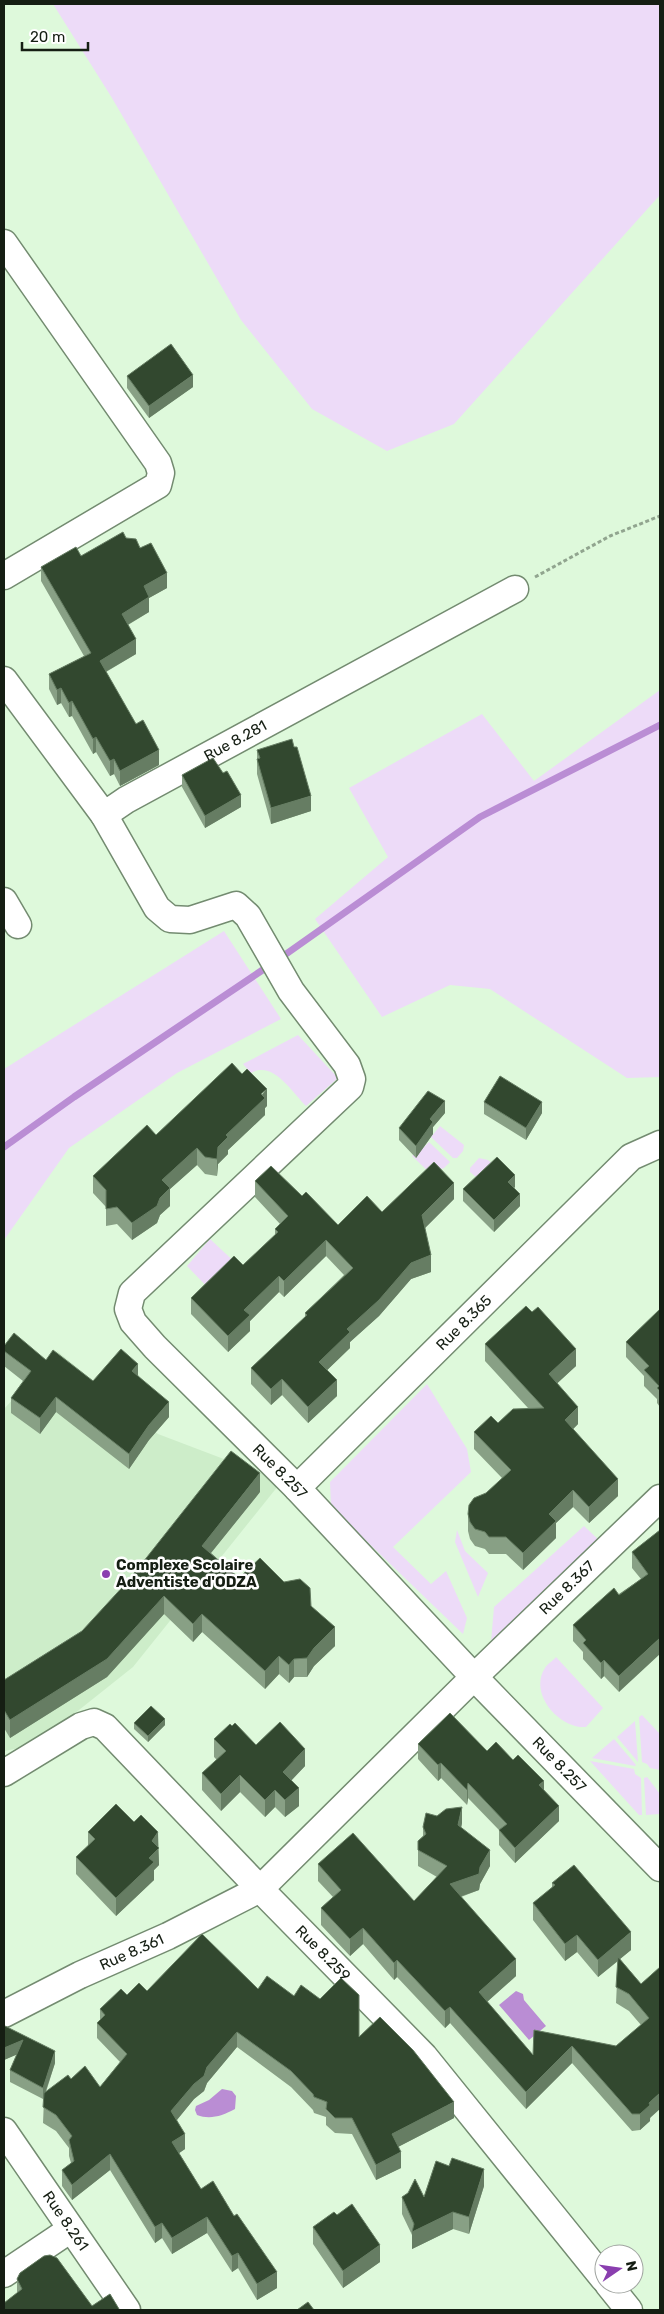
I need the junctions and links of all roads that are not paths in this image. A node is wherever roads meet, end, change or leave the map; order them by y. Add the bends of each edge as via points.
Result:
1 (4, 243) edge
2 (4, 576) edge
3 (515, 589) road end
4 (4, 680) edge
5 (13, 710) edge
6 (104, 815) junction
7 (4, 901) edge
8 (18, 925) dead end
9 (660, 1144) edge
10 (297, 1488) junction
11 (660, 1498) edge
12 (474, 1677) junction
13 (4, 1773) edge
14 (657, 1858) edge
15 (260, 1889) junction
16 (4, 2014) edge
17 (4, 2132) edge
18 (71, 2229) junction
19 (594, 2267) edge
20 (4, 2274) edge
21 (616, 2294) edge
22 (126, 2310) edge
23 (629, 2310) edge

1 - 2 street via 158,463 161,473 158,485
3 - 6 street, Rue 8.281 via 126,800
4 - 5 street
5 - 6 street
6 - 10 street, Rue 8.257 via 157,908 170,918 190,920 236,905 248,916 291,991 347,1065 352,1079 350,1087 132,1293 128,1309 133,1322 155,1347
7 - 8 street
9 - 10 street, Rue 8.365 via 631,1157
10 - 12 street, Rue 8.257
11 - 12 street, Rue 8.367
12 - 14 street, Rue 8.257
12 - 15 street, Rue 8.367
13 - 15 street, Rue 8.259 via 81,1726 94,1722 105,1727
15 - 16 street, Rue 8.361
15 - 19 street, Rue 8.259 via 424,2056
17 - 18 street, Rue 8.261
18 - 20 street
18 - 22 street, Rue 8.261
21 - 23 street

